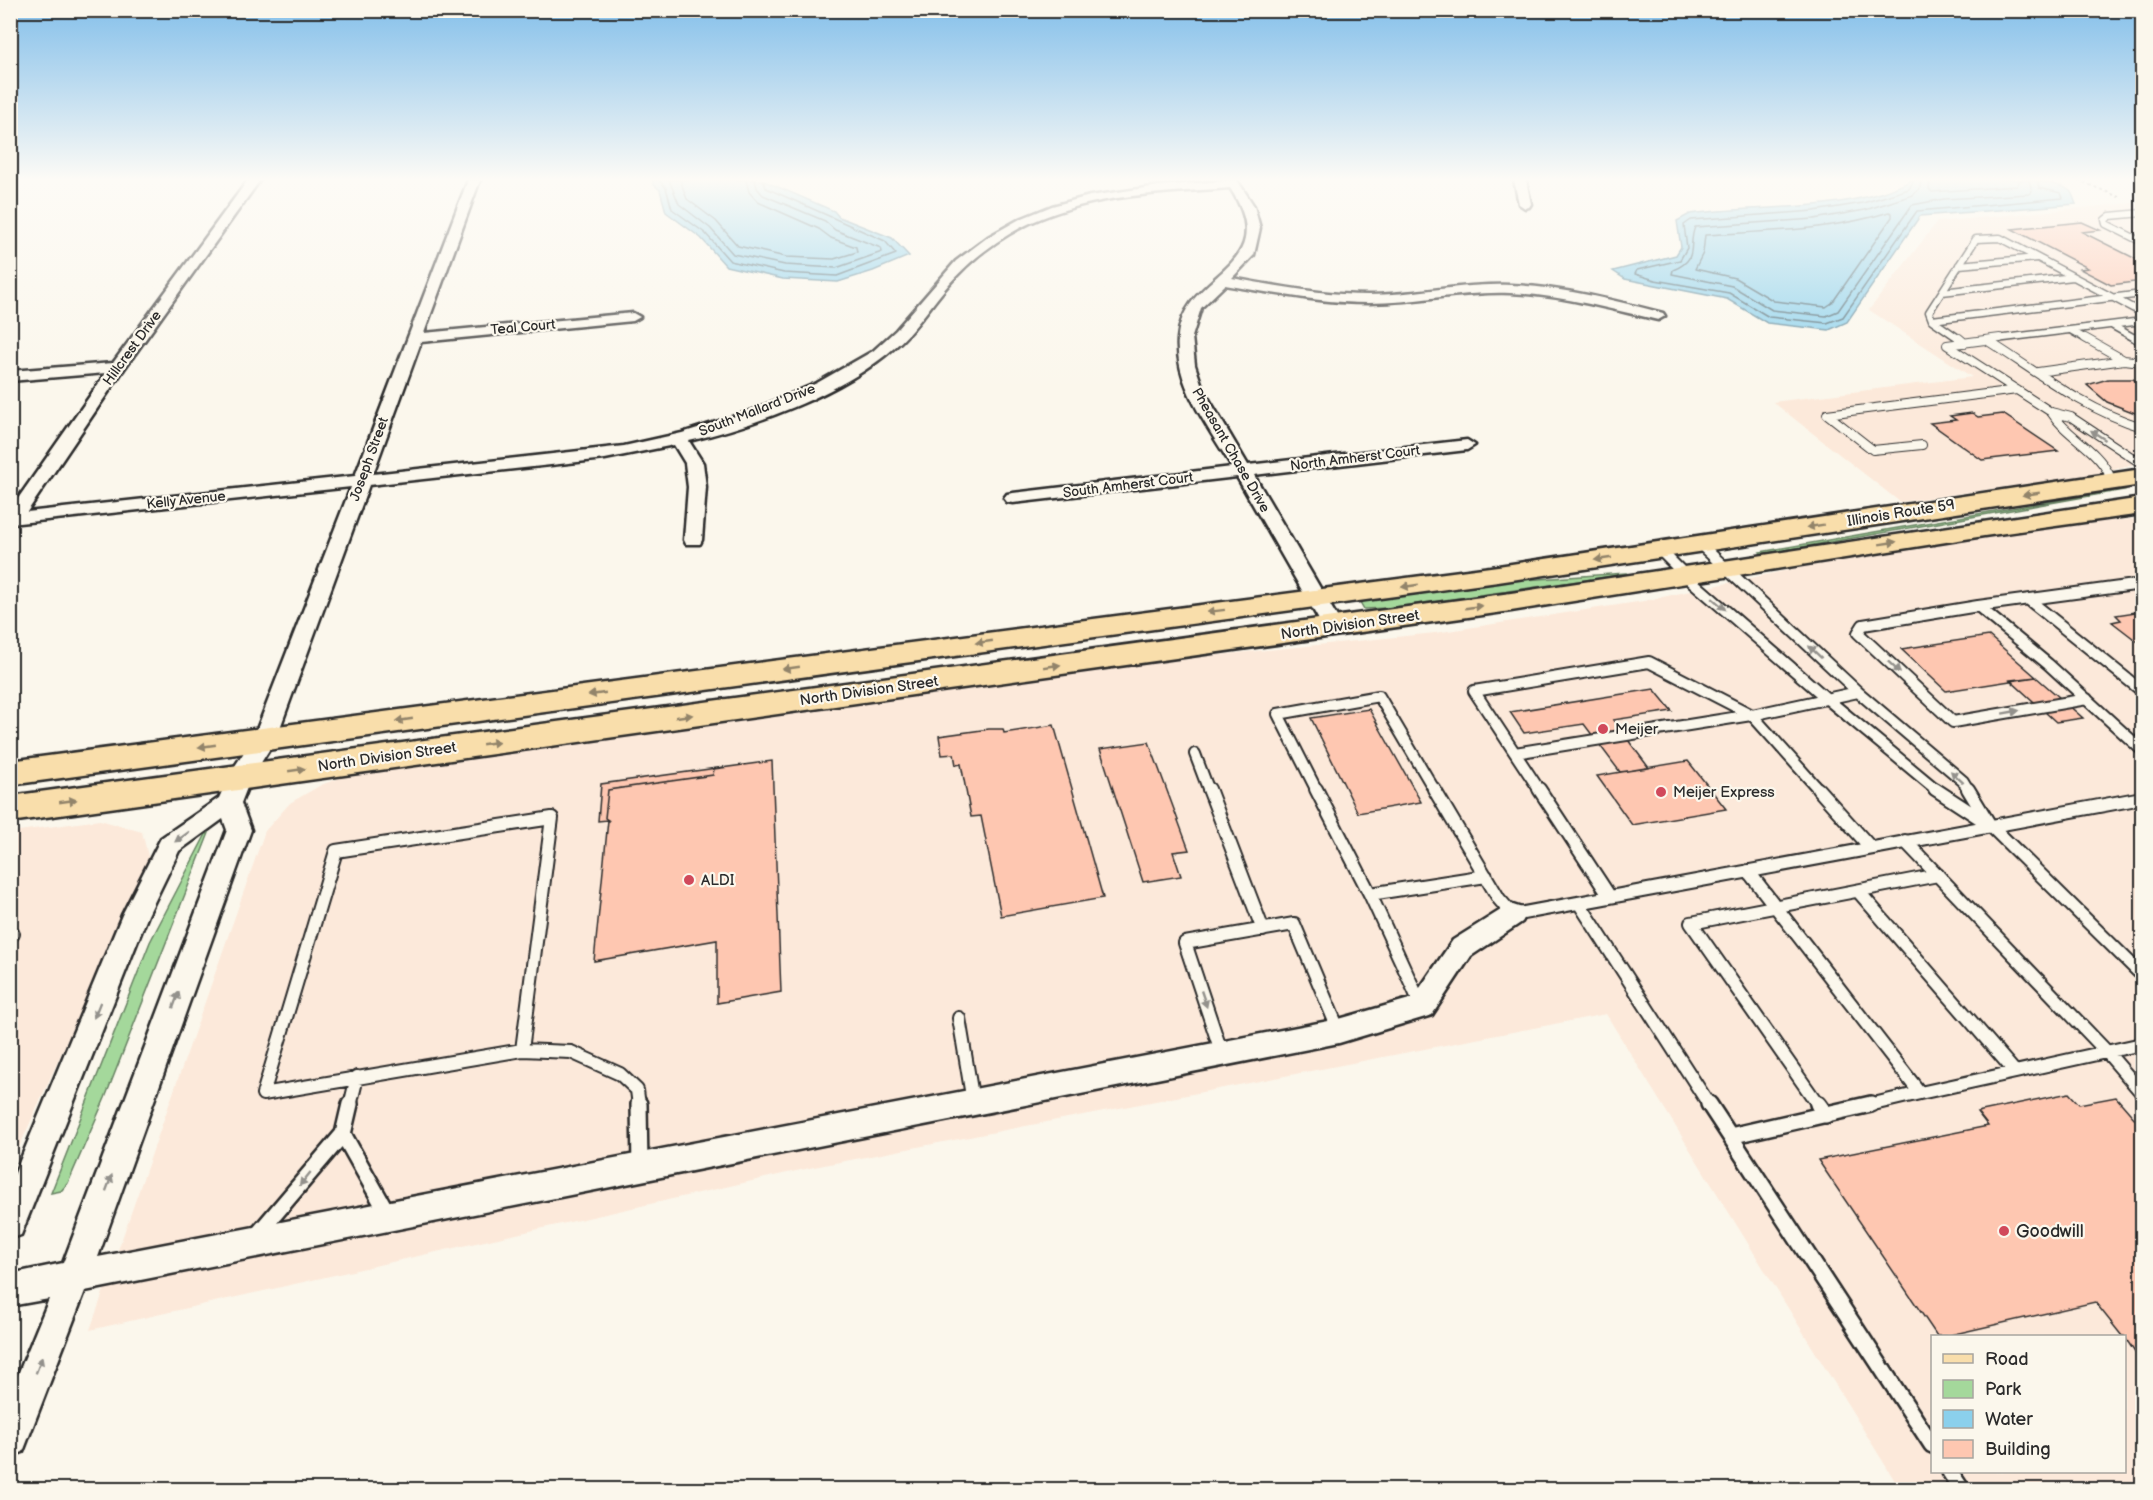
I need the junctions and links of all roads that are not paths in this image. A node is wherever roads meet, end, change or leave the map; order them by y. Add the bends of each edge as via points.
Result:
1 (203, 250) edge
2 (447, 250) edge
3 (979, 250) edge
4 (1248, 250) edge
5 (1969, 250) edge
6 (2022, 250) edge
7 (2037, 258) junction
8 (1959, 265) junction
9 (2074, 277) junction
10 (1222, 280) junction
11 (1942, 292) junction
12 (2142, 294) edge
13 (2113, 298) junction
14 (2142, 313) edge
15 (1658, 316) dead end
16 (633, 317) dead end
17 (1932, 320) junction
18 (2142, 321) edge
19 (2113, 326) junction
20 (2072, 331) junction
21 (413, 338) junction
22 (1988, 340) junction
23 (2142, 342) edge
24 (1965, 343) junction
25 (2124, 360) junction
26 (2142, 362) edge
27 (118, 367) junction
28 (2038, 372) junction
29 (10, 376) edge
30 (2018, 390) junction
31 (2051, 412) junction
32 (2142, 427) edge
33 (679, 439) junction
34 (1467, 445) dead end
35 (1922, 445) dead end
36 (2142, 464) edge
37 (1243, 472) junction
38 (2142, 477) edge
39 (362, 480) junction
40 (2105, 482) junction
41 (1013, 498) dead end
42 (2139, 503) edge
43 (12, 519) edge
44 (693, 540) dead end
45 (1700, 544) junction
46 (1660, 550) junction
47 (1726, 570) junction
48 (1687, 577) junction
49 (2142, 583) edge
50 (1317, 598) junction
51 (2029, 600) junction
52 (1978, 606) junction
53 (1333, 627) junction
54 (2142, 691) edge
55 (1858, 692) junction
56 (1826, 698) junction
57 (2086, 699) junction
58 (1752, 715) junction
59 (265, 739) junction
60 (2142, 750) edge
61 (1515, 753) junction
62 (1195, 754) dead end
63 (10, 773) edge
64 (234, 790) junction
65 (2142, 798) edge
66 (10, 809) edge
67 (1990, 825) junction
68 (1905, 842) junction
69 (1871, 848) junction
70 (1748, 871) junction
71 (1938, 875) junction
72 (1486, 876) junction
73 (1858, 891) junction
74 (1370, 894) junction
75 (1610, 897) junction
76 (1579, 903) junction
77 (1776, 907) junction
78 (1513, 915) junction
79 (1263, 930) junction
80 (10, 932) edge
81 (10, 938) edge
82 (2142, 975) edge
83 (1422, 1007) junction
84 (959, 1018) dead end
85 (1339, 1031) junction
86 (2142, 1044) edge
87 (522, 1050) junction
88 (2108, 1052) junction
89 (1222, 1054) junction
90 (2015, 1072) junction
91 (357, 1077) junction
92 (2142, 1082) edge
93 (1920, 1093) junction
94 (2142, 1093) edge
95 (973, 1103) junction
96 (1826, 1114) junction
97 (343, 1134) junction
98 (1730, 1136) junction
99 (639, 1168) junction
100 (390, 1216) junction
101 (10, 1224) edge
102 (249, 1244) junction
103 (74, 1278) junction
104 (10, 1290) edge
105 (10, 1439) edge
106 (1931, 1443) edge
107 (1951, 1473) edge
108 (1962, 1490) edge

1 - 27 street, Hillcrest Drive
2 - 21 street, Joseph Street
3 - 33 street, South Mallard Drive via 878,354 831,382 771,408
4 - 10 street, Pheasant Chase Drive
5 - 8 lane
6 - 7 lane
7 - 8 lane
7 - 9 lane
8 - 11 lane
9 - 11 lane
9 - 13 lane
10 - 15 street via 1296,294 1368,299 1526,290 1583,298
10 - 37 street, Pheasant Chase Drive via 1194,307 1185,337 1187,364 1195,389
11 - 17 lane via 1929,312
12 - 13 lane
13 - 14 lane
13 - 17 lane
16 - 21 street, Teal Court
17 - 24 lane
18 - 19 lane
19 - 20 lane
19 - 23 lane
20 - 22 lane
20 - 25 lane
21 - 39 street, Joseph Street
22 - 24 lane
22 - 28 lane
24 - 30 lane via 1947,345
25 - 26 lane
25 - 28 lane
27 - 29 street
27 - 43 street, Hillcrest Drive
28 - 32 lane via 2097,409
30 - 31 lane
30 - 35 lane via 1827,414 1873,450
36 -> 31 lane via 2070,417
31 - 40 lane via 2057,424 2103,460 2109,474
33 - 39 street, South Mallard Drive via 624,451
33 - 44 street via 694,463 697,487
34 - 37 street, North Amherst Court
37 - 41 street, South Amherst Court
37 - 50 street, Pheasant Chase Drive
38 - 40 main road, Illinois Route 59
39 - 43 street, Kelly Avenue
39 - 59 street, Joseph Street
40 -> 45 main road, Illinois Route 59
47 -> 42 main road, Illinois Route 59
45 - 46 main road, Illinois Route 59
45 - 47 lane
46 - 48 lane
46 -> 50 main road, North Division Street
47 - 48 main road, North Division Street
55 -> 47 lane
53 -> 48 main road, North Division Street
48 -> 56 lane
49 - 51 lane
50 - 53 street, Pheasant Chase Drive
50 -> 59 main road, North Division Street
51 - 52 lane
51 - 54 lane
52 - 57 lane
52 -> 57 lane via 1863,625 1858,633 1953,723
64 -> 53 main road, North Division Street
55 - 56 lane
67 -> 55 lane via 1963,781
56 - 58 lane
56 - 67 lane via 1929,785
57 - 60 lane
58 - 61 lane
58 - 61 lane via 1649,662 1474,692
58 - 69 lane
59 -> 63 main road, North Division Street
59 - 64 street, Joseph Street
61 - 75 lane
62 - 79 lane
66 -> 64 main road, North Division Street
64 -> 101 street via 170,845 135,915
103 -> 64 street via 239,830
65 - 67 lane
67 - 68 lane
67 - 82 lane
68 - 69 lane
68 - 71 lane
69 - 70 lane
70 - 75 lane
70 - 77 lane
71 - 73 lane
71 - 88 lane
72 - 74 lane
72 - 74 lane via 1379,696 1278,714
72 - 78 lane
73 - 77 lane
73 - 90 lane
74 - 83 lane
75 - 76 lane
76 - 78 lane
76 - 98 lane
77 - 93 lane
77 - 96 lane via 1691,923
78 - 83 street via 1462,948
79 - 85 lane via 1294,924
79 -> 89 lane via 1185,943
80 - 81 lane
83 - 85 street
84 - 95 lane
85 - 89 street
86 - 88 lane
87 - 91 lane
87 - 91 lane via 552,818 336,851 263,1094
87 - 99 lane via 571,1052 620,1074 637,1090
88 - 90 lane
88 - 92 lane
88 - 94 lane
89 - 95 street
90 - 93 lane
91 - 97 lane
93 - 96 lane
95 - 99 street
96 - 98 lane
97 - 100 lane
97 -> 102 lane
98 - 106 lane
99 - 100 street
100 - 102 street
102 - 103 street
103 - 104 street
105 -> 103 street
107 - 108 lane

